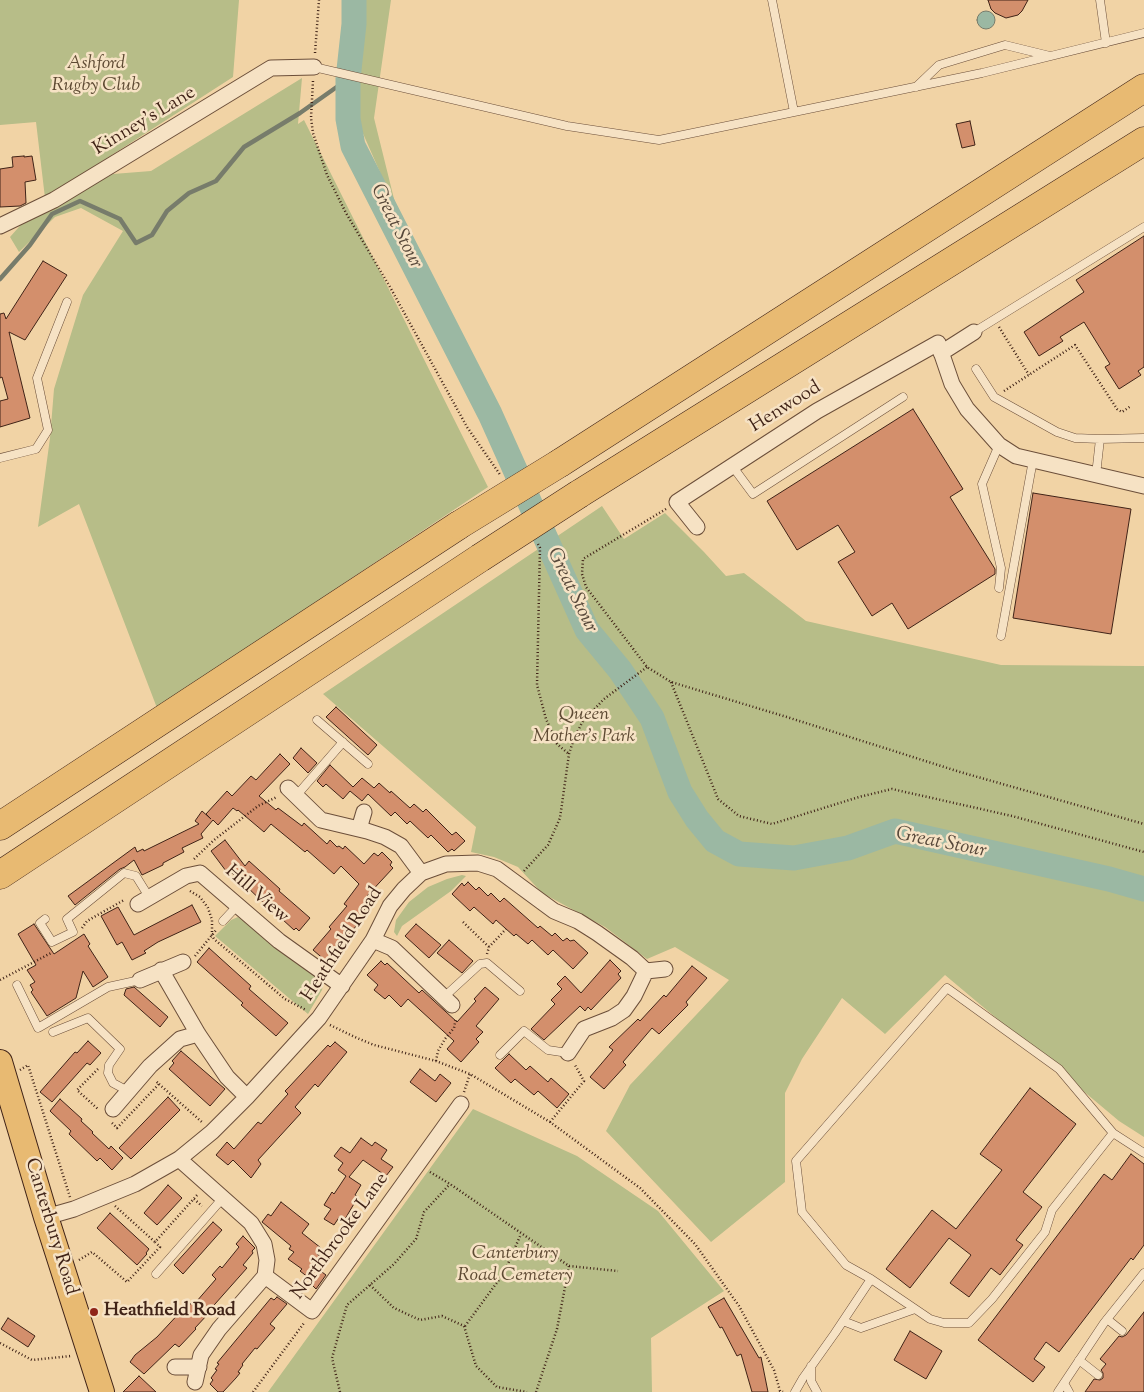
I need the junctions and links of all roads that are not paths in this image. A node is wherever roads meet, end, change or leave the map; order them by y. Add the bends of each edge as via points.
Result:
1 (772, 0) edge
2 (1100, 0) edge
3 (1144, 33) edge
4 (1106, 43) junction
5 (1051, 56) junction
6 (319, 68) joint
7 (916, 87) junction
8 (1144, 88) edge
9 (794, 112) junction
10 (1144, 141) edge
11 (0, 226) edge
12 (1144, 227) edge
13 (67, 302) dead end
14 (974, 332) joint
15 (941, 353) junction
16 (976, 369) dead end
17 (903, 397) dead end
18 (1144, 438) edge
19 (1100, 439) junction
20 (999, 445) junction
21 (0, 458) edge
22 (1033, 460) junction
23 (733, 467) junction
24 (1096, 474) junction
25 (1144, 486) edge
26 (696, 527) dead end
27 (999, 588) dead end
28 (1001, 636) dead end
29 (317, 720) dead end
30 (343, 742) junction
31 (368, 764) dead end
32 (292, 792) joint
33 (364, 812) dead end
34 (0, 826) edge
35 (359, 829) junction
36 (421, 873) junction
37 (0, 875) edge
38 (144, 901) joint
39 (237, 906) junction
40 (45, 920) dead end
41 (223, 921) road end
42 (373, 940) junction
43 (184, 962) road end
44 (665, 969) dead end
45 (161, 970) junction
46 (646, 970) junction
47 (140, 980) joint
48 (17, 985) dead end
49 (342, 986) junction
50 (520, 991) dead end
51 (448, 1001) joint
52 (53, 1032) dead end
53 (198, 1034) junction
54 (568, 1053) joint
55 (500, 1055) dead end
56 (0, 1062) edge
57 (128, 1091) junction
58 (247, 1097) junction
59 (461, 1104) road end
60 (113, 1109) dead end
61 (1113, 1133) junction
62 (1144, 1153) edge
63 (179, 1159) junction
64 (222, 1198) junction
65 (46, 1217) junction
66 (1144, 1273) edge
67 (156, 1274) dead end
68 (265, 1276) junction
69 (871, 1279) junction
70 (915, 1309) junction
71 (1107, 1319) junction
72 (843, 1321) junction
73 (1122, 1331) dead end
74 (1079, 1360) junction
75 (198, 1366) junction
76 (811, 1366) junction
77 (175, 1367) dead end
78 (1098, 1376) dead end
79 (195, 1382) dead end
80 (1064, 1383) junction
81 (102, 1392) edge
82 (795, 1392) edge
83 (817, 1392) edge
84 (1058, 1392) edge
85 (1069, 1392) edge

1 - 9 lane
2 - 4 lane
3 - 4 lane
4 - 5 lane
5 - 7 lane
5 - 7 lane via 1006,45 939,65
6 - 9 lane via 567,126 659,140
6 - 11 street, Kinney's Lane via 271,68 54,200
7 - 9 lane
8 - 34 highway, bridge via 459,525
10 - 37 highway, bridge via 579,494
12 - 14 lane
13 - 21 lane via 37,378 48,430 36,449
14 - 15 street
15 - 20 street via 952,384 967,409
15 - 23 street, Henwood via 938,343 817,411
16 - 19 lane via 994,397 1058,432 1075,438
17 - 23 lane via 752,494
18 - 19 lane
19 - 24 lane
20 - 22 street via 1016,456
20 - 27 lane via 982,484 1001,568
22 - 24 street
22 - 28 lane
23 - 26 street, Henwood via 677,502
24 - 25 street
29 - 30 lane
30 - 31 lane
30 - 32 lane
32 - 35 street via 322,820
33 - 35 street
35 - 36 street via 401,846
36 - 42 street, Heathfield Road via 390,906
36 - 46 street, Heathfield Road via 446,864 478,863 497,869 554,911 578,921
38 - 39 street, Hill View via 186,876 200,873
38 - 40 lane via 136,876 124,872 67,919 73,932 52,942 40,923
39 - 41 lane
39 - 49 street, Hill View via 278,941
42 - 49 street, Heathfield Road
42 - 51 street via 392,948
43 - 45 street
44 - 46 street
45 - 47 street
45 - 53 street
46 - 54 street via 624,1010 584,1029
47 - 48 lane via 108,987 38,1028
49 - 58 street, Heathfield Road via 319,1018
50 - 51 lane via 485,963 480,964
52 - 57 lane via 88,1018 120,1048 109,1065 108,1074 113,1083
53 - 57 street via 180,1039
53 - 58 street via 226,1077
54 - 55 lane via 548,1050 524,1031
56 - 65 main road, Canterbury Road
57 - 60 street
58 - 63 street, Heathfield Road
59 - 68 street, Northbrooke Lane via 312,1311
61 - 62 lane
61 - 69 lane via 1059,1069 947,988 796,1161 802,1212 846,1265
61 - 70 lane via 1052,1210 1045,1232 969,1323 944,1323
63 - 64 street
63 - 65 street, Heathfield Road via 135,1184
64 - 67 lane
64 - 68 street via 251,1223 264,1244
65 - 81 main road, Canterbury Road
66 - 71 lane
68 - 75 street via 219,1329 201,1355
69 - 70 lane
69 - 72 lane
70 - 72 lane via 861,1328
71 - 73 lane
71 - 74 lane
72 - 76 lane
74 - 78 lane
74 - 80 lane
75 - 77 street
75 - 79 street
76 - 82 lane
76 - 83 lane via 811,1381
80 - 84 lane
80 - 85 lane

